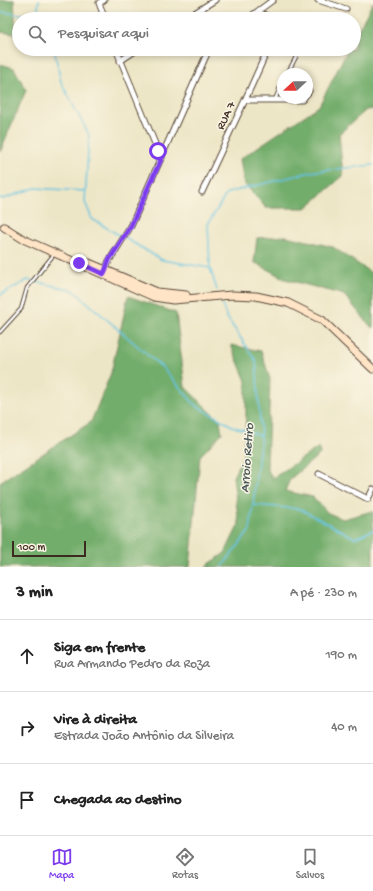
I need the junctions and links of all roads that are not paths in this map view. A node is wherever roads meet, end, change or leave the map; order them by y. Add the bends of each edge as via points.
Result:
1 (104, 0) edge
2 (215, 0) edge
3 (273, 0) edge
4 (318, 0) edge
5 (346, 10) dead end
6 (102, 12) edge
7 (196, 12) edge
8 (258, 12) edge
9 (118, 56) edge
10 (128, 56) edge
11 (206, 56) edge
12 (265, 56) edge
13 (296, 58) dead end
14 (120, 61) junction
15 (290, 68) edge
16 (277, 95) edge
17 (245, 100) junction
18 (275, 100) joint
19 (162, 157) junction
20 (202, 192) dead end
21 (2, 227) edge
22 (55, 253) junction
23 (105, 272) junction
24 (0, 332) edge
25 (373, 369) edge
26 (319, 474) dead end
27 (373, 488) edge

1 - 6 street via 99,4
2 - 7 street
3 - 8 street
4 - 5 street
9 - 14 street
10 - 14 street
11 - 19 street
12 - 17 street, RUA 7
13 - 15 lane
14 - 19 street
16 - 18 lane
17 - 18 street
17 - 20 street, RUA 7
19 - 23 street via 131,226 109,260
21 - 22 main road
21 - 23 main road
22 - 23 main road
22 - 24 lane via 27,288 21,309
23 - 25 main road via 157,292 201,297 256,296 288,303 322,320
26 - 27 street via 368,498

